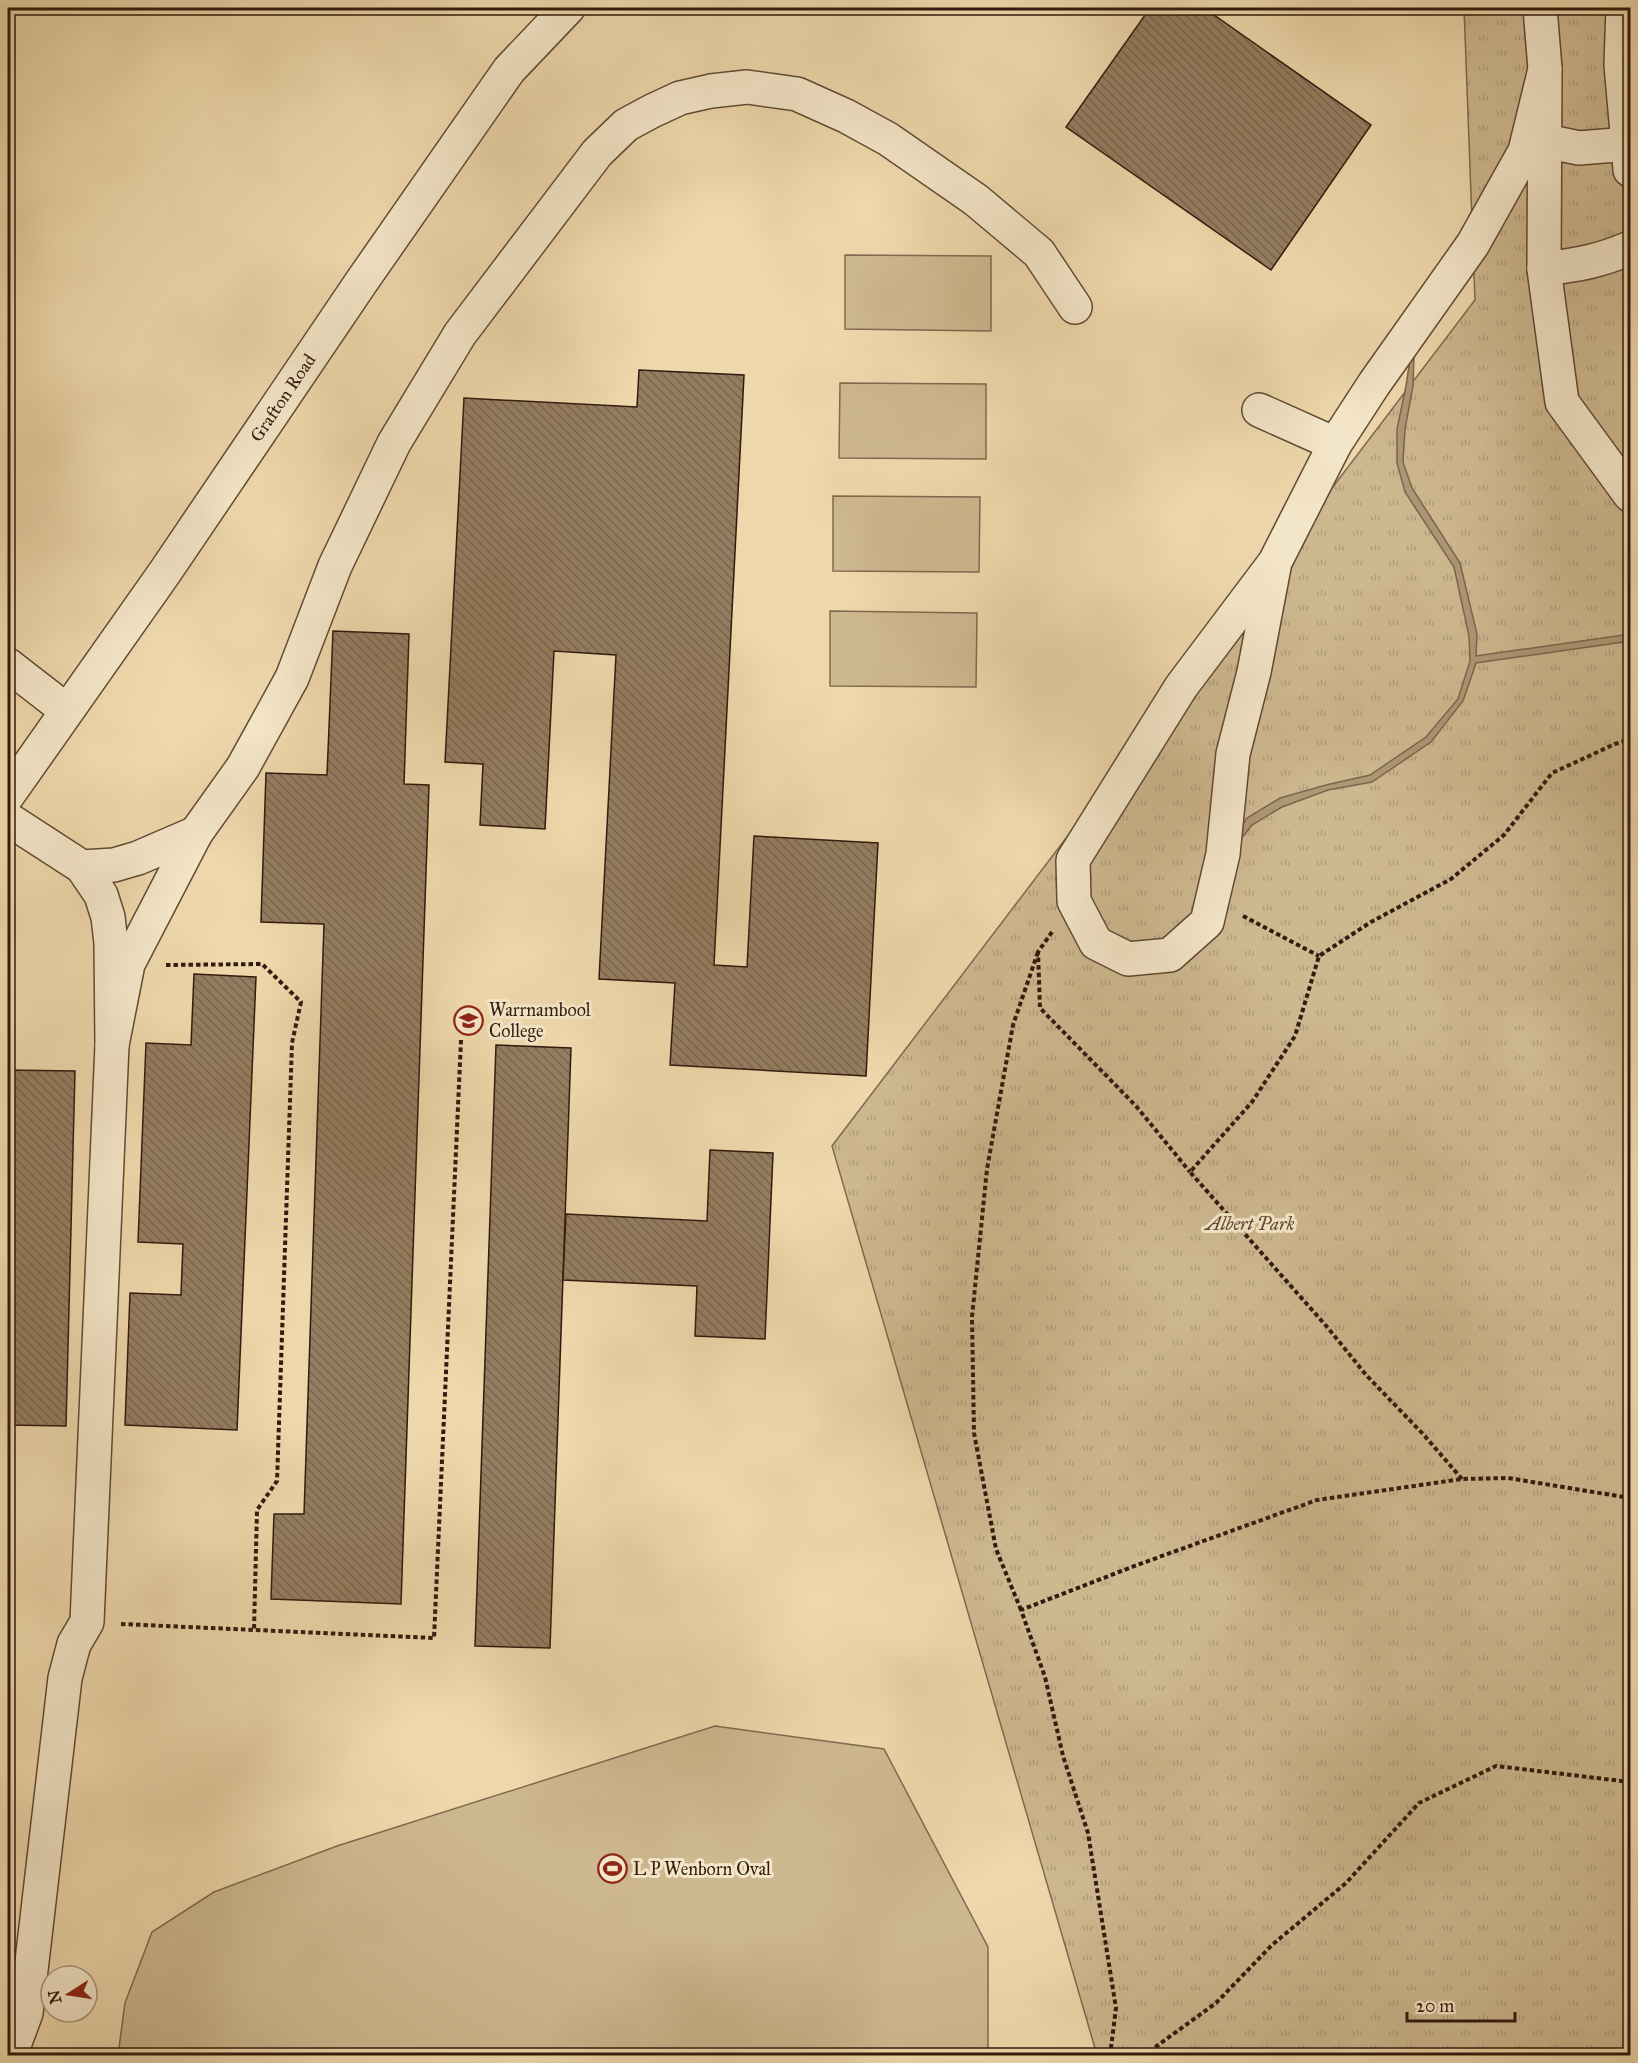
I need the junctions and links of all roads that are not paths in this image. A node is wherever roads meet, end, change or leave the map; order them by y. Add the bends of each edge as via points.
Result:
1 (568, 8) edge
2 (1540, 8) edge
3 (1623, 8) edge
4 (1545, 69) junction
5 (1545, 141) junction
6 (1629, 157) edge
7 (1630, 248) edge
8 (1544, 269) junction
9 (1076, 307) dead end
10 (1259, 410) dead end
11 (1335, 444) junction
12 (1630, 495) edge
13 (1275, 562) junction
14 (8, 666) edge
15 (66, 710) junction
16 (8, 795) edge
17 (8, 819) edge
18 (196, 833) junction
19 (82, 867) junction
20 (112, 1045) junction
21 (10, 2055) edge

1 - 15 street, Grafton Road via 509,70
2 - 4 street
3 - 6 street via 1621,65
4 - 5 street
4 - 11 street via 1525,151 1473,244
5 - 6 street
5 - 8 street
7 - 8 street via 1584,265
8 - 12 street via 1562,402
9 - 18 street via 1039,253 976,200 888,139 797,94 747,87 711,91 680,98 626,125 597,153 460,334 400,433 335,567 292,678 243,766
10 - 11 street
11 - 13 street
13 - 13 street via 1181,687 1073,860 1074,901 1096,943 1128,959 1170,955 1207,922 1223,854 1233,754
14 - 15 street
15 - 16 street, Grafton Road
17 - 19 street
18 - 19 street via 138,858 114,865
18 - 20 street via 128,964
19 - 20 street via 101,895 108,917
20 - 21 street via 87,1622 74,1644 65,1678 26,2013

